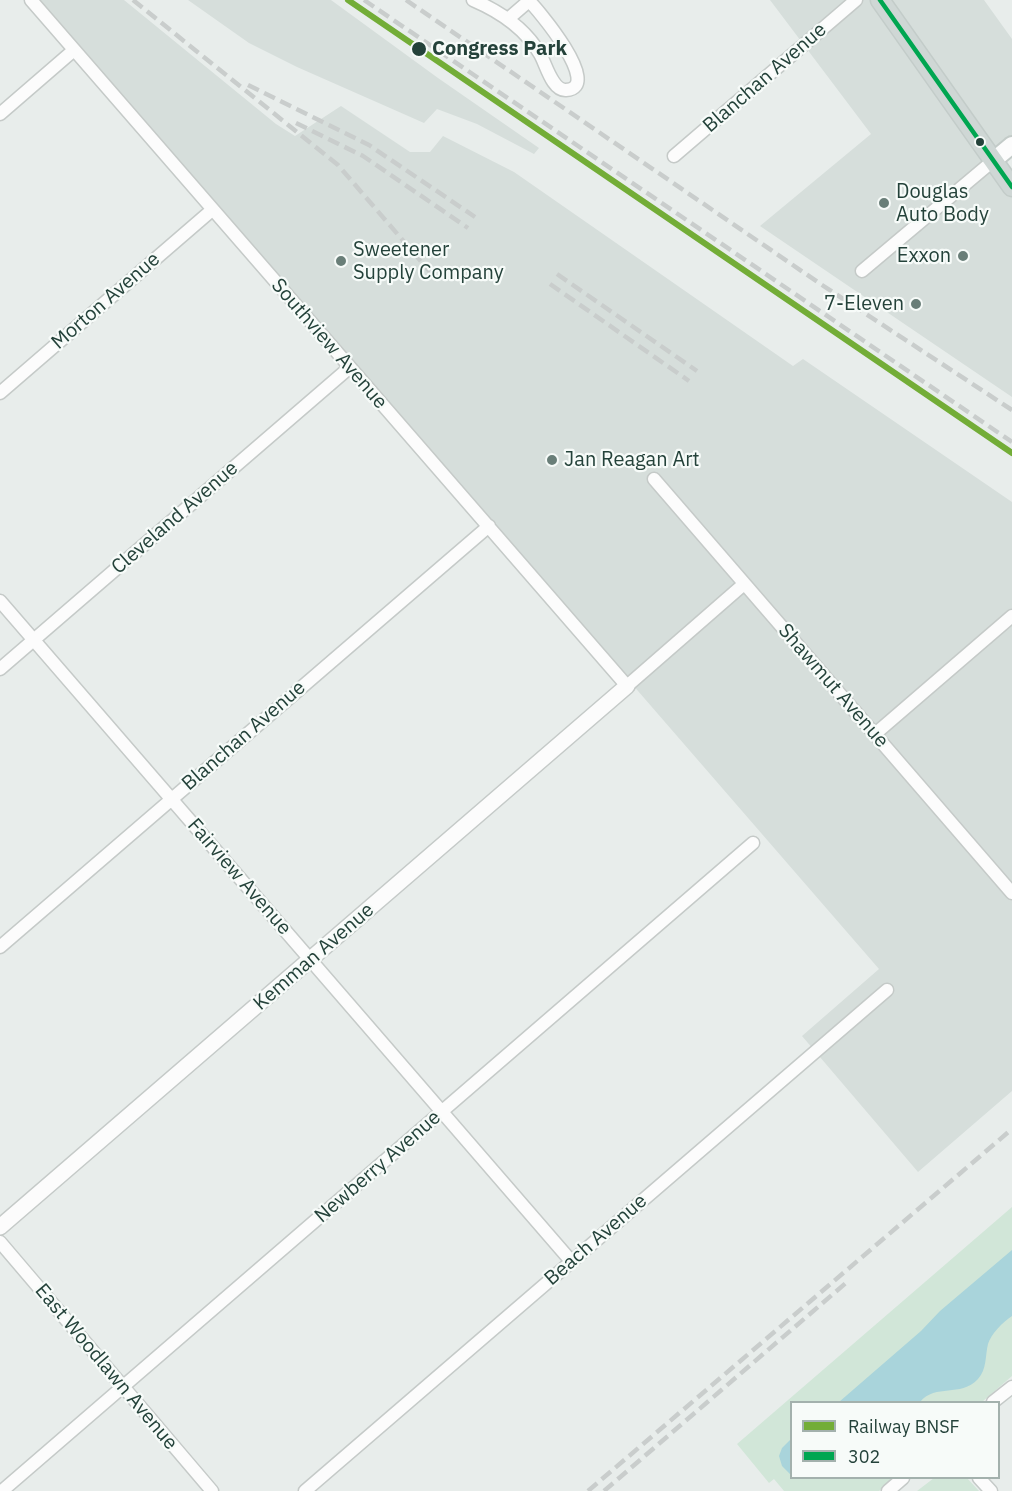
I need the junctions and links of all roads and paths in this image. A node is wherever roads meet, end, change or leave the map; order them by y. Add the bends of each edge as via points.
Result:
1 (31, 0) edge
2 (473, 0) edge
3 (529, 0) edge
4 (856, 0) edge
5 (880, 0) edge
6 (508, 19) junction
7 (74, 50) junction
8 (0, 114) edge
9 (1012, 145) edge
10 (674, 156) dead end
11 (994, 160) junction
12 (1012, 187) edge
13 (212, 210) junction
14 (862, 271) dead end
15 (349, 368) junction
16 (0, 393) edge
17 (654, 479) dead end
18 (489, 526) junction
19 (744, 584) junction
20 (0, 601) edge
21 (1012, 616) edge
22 (34, 640) junction
23 (0, 669) edge
24 (627, 686) junction
25 (875, 734) junction
26 (172, 799) junction
27 (753, 843) dead end
28 (1012, 893) edge
29 (0, 947) edge
30 (310, 960) junction
31 (887, 990) dead end
32 (442, 1112) junction
33 (0, 1227) edge
34 (0, 1242) edge
35 (571, 1261) junction
36 (123, 1387) junction
37 (1012, 1387) edge
38 (994, 1401) edge
39 (902, 1479) edge
40 (980, 1479) edge
41 (2, 1491) edge
42 (212, 1491) edge
43 (305, 1491) edge
44 (888, 1491) edge
45 (991, 1491) edge

1 - 7 street, Southview Avenue
2 - 6 street
3 - 6 street
3 - 6 street via 567,49 577,84 561,89 555,85 530,37
4 - 10 street, Blanchan Avenue
5 - 11 main road
7 - 8 street
7 - 13 street, Southview Avenue
9 - 11 main road
11 - 12 main road
11 - 14 street
13 - 15 street, Southview Avenue
13 - 16 street, Morton Avenue
15 - 18 street, Southview Avenue
15 - 22 street, Cleveland Avenue
17 - 19 street, Shawmut Avenue
18 - 24 street, Southview Avenue
18 - 26 street, Blanchan Avenue
19 - 24 street
19 - 25 street, Shawmut Avenue
20 - 22 street, Fairview Avenue
21 - 25 street
22 - 23 street, Cleveland Avenue
22 - 26 street, Fairview Avenue
24 - 30 street, Kemman Avenue
25 - 28 street, Shawmut Avenue
26 - 29 street, Blanchan Avenue
26 - 30 street, Fairview Avenue
27 - 32 street, Newberry Avenue
30 - 32 street, Fairview Avenue
30 - 33 street, Kemman Avenue
31 - 35 street, Beach Avenue
32 - 35 street, Fairview Avenue
32 - 36 street, Newberry Avenue
34 - 36 street, East Woodlawn Avenue
35 - 43 street, Beach Avenue
36 - 41 street, Newberry Avenue
36 - 42 street, East Woodlawn Avenue
37 - 38 street
39 - 44 street
40 - 45 street

